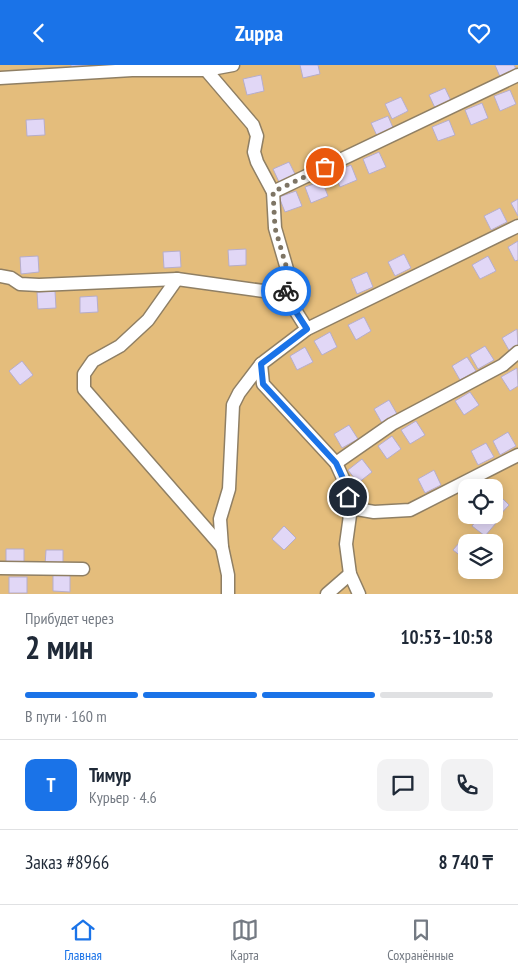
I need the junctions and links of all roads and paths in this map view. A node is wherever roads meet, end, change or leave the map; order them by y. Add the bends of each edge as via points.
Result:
1 (233, 65) edge
2 (132, 68) edge
3 (206, 69) junction
4 (518, 75) edge
5 (0, 78) edge
6 (273, 192) junction
7 (518, 226) edge
8 (0, 276) edge
9 (177, 279) junction
10 (285, 295) junction
11 (307, 329) junction
12 (518, 352) edge
13 (261, 364) junction
14 (518, 455) edge
15 (336, 463) junction
16 (351, 508) junction
17 (222, 547) junction
18 (0, 568) edge
19 (83, 569) dead end
20 (350, 574) junction
21 (228, 594) edge
22 (327, 594) edge
23 (359, 594) edge

1 - 3 lane
2 - 3 lane
2 - 5 lane
3 - 6 lane via 253,125 257,136 254,152
4 - 6 lane
6 - 10 lane via 275,228 289,276
7 - 11 lane
8 - 9 lane via 20,284 39,285
9 - 10 lane
9 - 17 lane via 148,320 120,346 93,361 84,375 84,389
10 - 11 lane
11 - 13 lane
12 - 15 lane via 503,365 392,424
13 - 15 lane via 263,384
13 - 17 lane via 233,405 229,489 220,519
14 - 16 lane via 410,510 374,512
15 - 16 lane via 346,485
16 - 20 lane via 346,544
17 - 21 lane
18 - 19 lane
20 - 22 lane
20 - 23 lane

